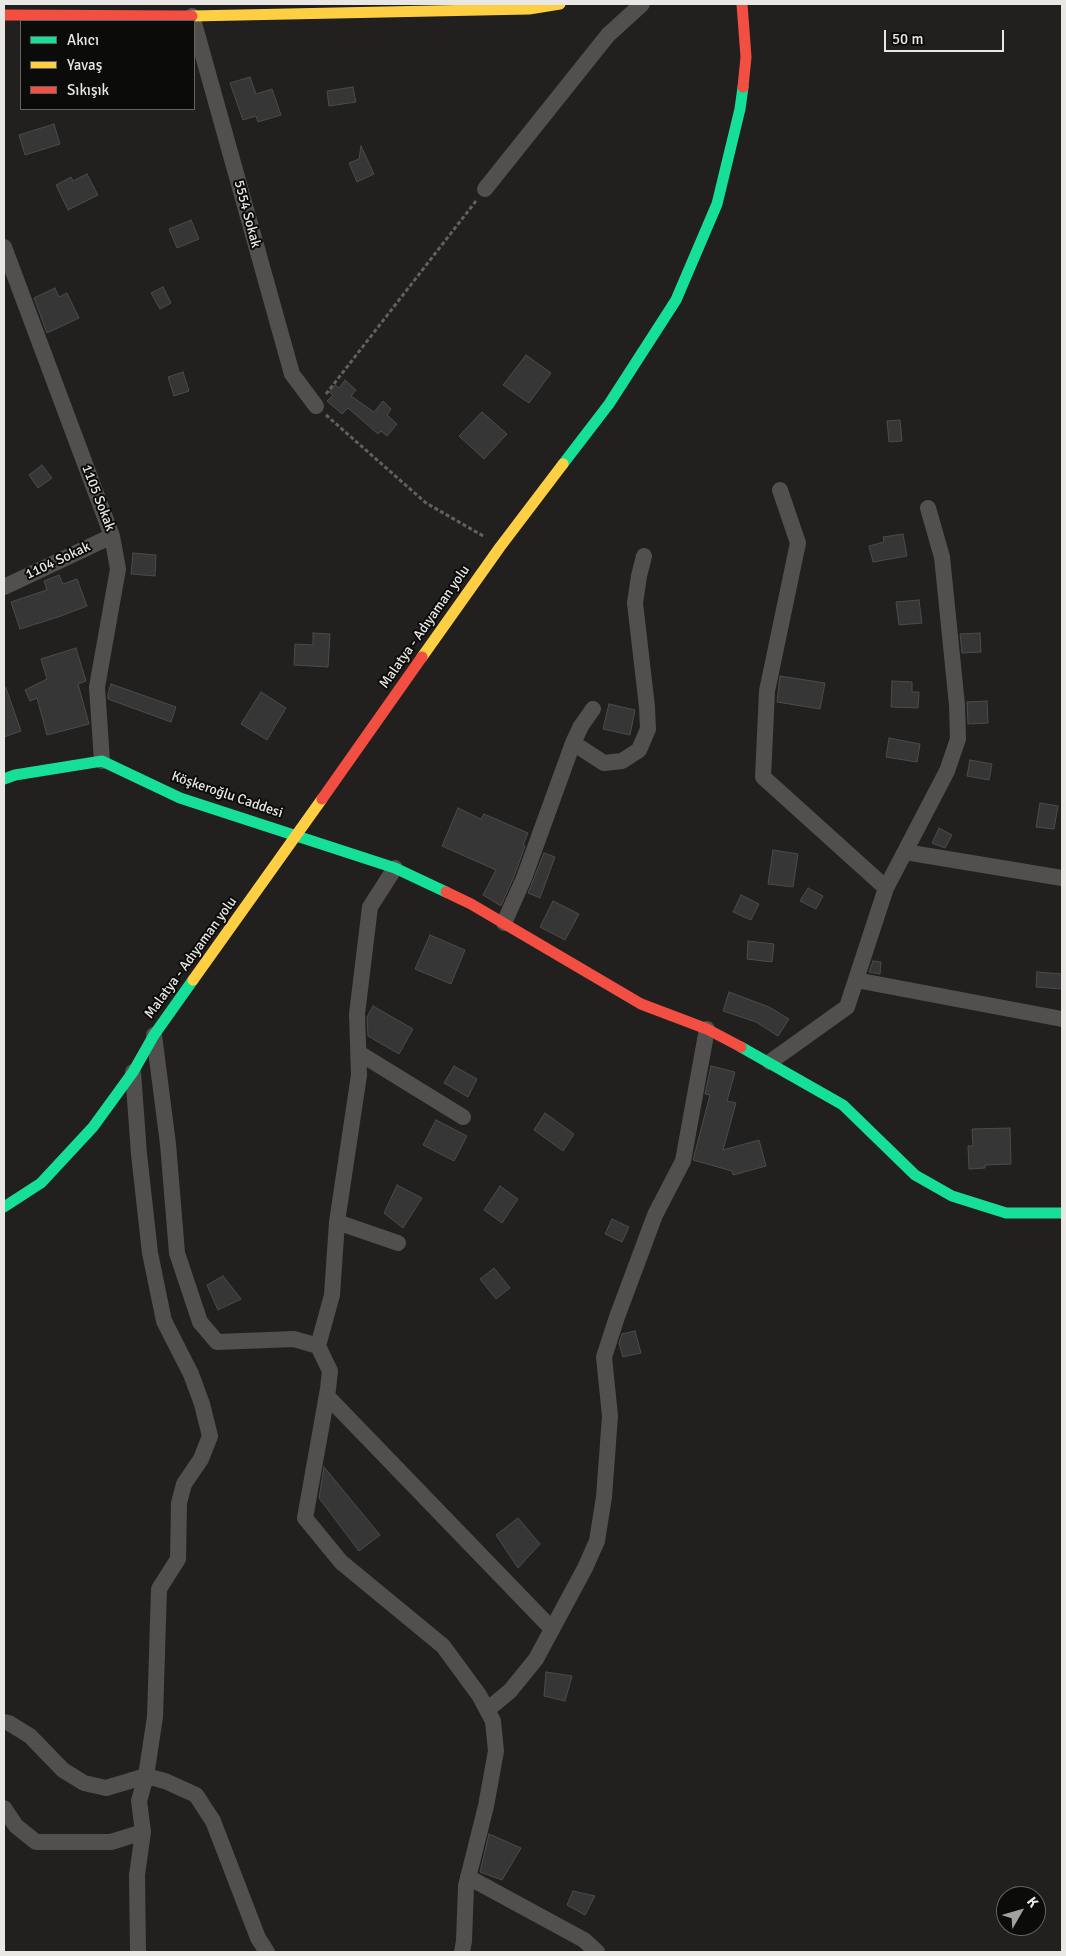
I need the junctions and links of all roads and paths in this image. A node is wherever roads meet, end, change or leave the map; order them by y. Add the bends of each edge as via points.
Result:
1 (560, 4) edge
2 (642, 4) edge
3 (742, 4) edge
4 (4, 15) edge
5 (192, 16) junction
6 (193, 20) edge
7 (195, 27) edge
8 (486, 189) joint
9 (4, 248) edge
10 (7, 268) edge
11 (316, 406) junction
12 (780, 490) dead end
13 (928, 508) dead end
14 (112, 536) junction
15 (500, 547) junction
16 (644, 556) dead end
17 (4, 587) edge
18 (593, 709) dead end
19 (572, 743) junction
20 (102, 761) junction
21 (4, 779) edge
22 (297, 836) junction
23 (905, 852) junction
24 (395, 868) junction
25 (1062, 878) edge
26 (886, 888) junction
27 (504, 923) junction
28 (856, 980) junction
29 (1062, 1018) edge
30 (707, 1029) junction
31 (154, 1035) junction
32 (359, 1053) junction
33 (770, 1062) junction
34 (133, 1072) junction
35 (463, 1117) dead end
36 (4, 1207) edge
37 (1062, 1213) edge
38 (337, 1222) junction
39 (398, 1243) dead end
40 (318, 1346) junction
41 (327, 1396) junction
42 (552, 1629) junction
43 (487, 1710) junction
44 (4, 1722) edge
45 (146, 1776) junction
46 (4, 1808) edge
47 (143, 1832) junction
48 (468, 1877) junction
49 (138, 1952) edge
50 (267, 1952) edge
51 (462, 1952) edge
52 (597, 1952) edge

1 - 5 main road via 529,9
2 - 8 street via 608,34
3 - 15 main road, Malatya - Adıyaman yolu via 746,57 740,109 717,204 676,300 608,404
4 - 5 main road
5 - 6 street, 5554 Sokak
7 - 11 street, 5554 Sokak via 292,374
8 - 11 path
9 - 10 street, 1105 Sokak
10 - 14 street, 1105 Sokak
11 - 15 path via 426,503
12 - 26 street via 798,543 768,691 763,777
13 - 23 street via 942,557 958,705 958,739 946,772
14 - 17 street, 1104 Sokak
14 - 20 street, 1105 Sokak via 118,568 97,687
15 - 22 main road, Malatya - Adıyaman yolu
16 - 19 street via 635,602 648,729 639,750 622,761 604,763
18 - 19 street
19 - 27 street via 524,878
20 - 21 main road
20 - 22 main road, Köşkeroğlu Caddesi via 180,798
22 - 24 main road, Köşkeroğlu Caddesi
22 - 31 main road, Malatya - Adıyaman yolu
23 - 25 street
23 - 26 street
24 - 27 main road, Köşkeroğlu Caddesi
24 - 32 street via 370,907 358,1014
26 - 28 street
27 - 30 main road, Köşkeroğlu Caddesi via 641,1004
28 - 29 street
28 - 33 street via 847,1007
30 - 33 main road, Köşkeroğlu Caddesi
30 - 42 street via 683,1161 655,1215 604,1357 610,1416 597,1541
31 - 34 main road, Malatya - Adıyaman yolu
31 - 40 street via 177,1253 200,1322 217,1342 294,1339
32 - 35 street
32 - 38 street via 360,1075
33 - 37 main road, Köşkeroğlu Caddesi via 843,1105 915,1175 952,1196 1006,1213
34 - 36 main road, Malatya - Adıyaman yolu via 93,1127 41,1183
34 - 45 street via 150,1253 162,1313 191,1374 210,1436 201,1460 184,1484 179,1503 178,1559 159,1589 155,1717
38 - 39 street
38 - 40 street via 332,1295
40 - 41 street via 330,1371
41 - 42 street
41 - 43 street via 305,1518 341,1562 443,1646
42 - 43 street via 536,1660 510,1691
43 - 48 street via 493,1721 496,1751
44 - 45 street via 30,1736 63,1770 84,1783 106,1788
45 - 47 street via 139,1801
45 - 50 street via 196,1795 213,1821 258,1938
46 - 47 street via 16,1826 36,1842 111,1842
47 - 49 street via 137,1875
48 - 51 street
48 - 52 street via 584,1940

